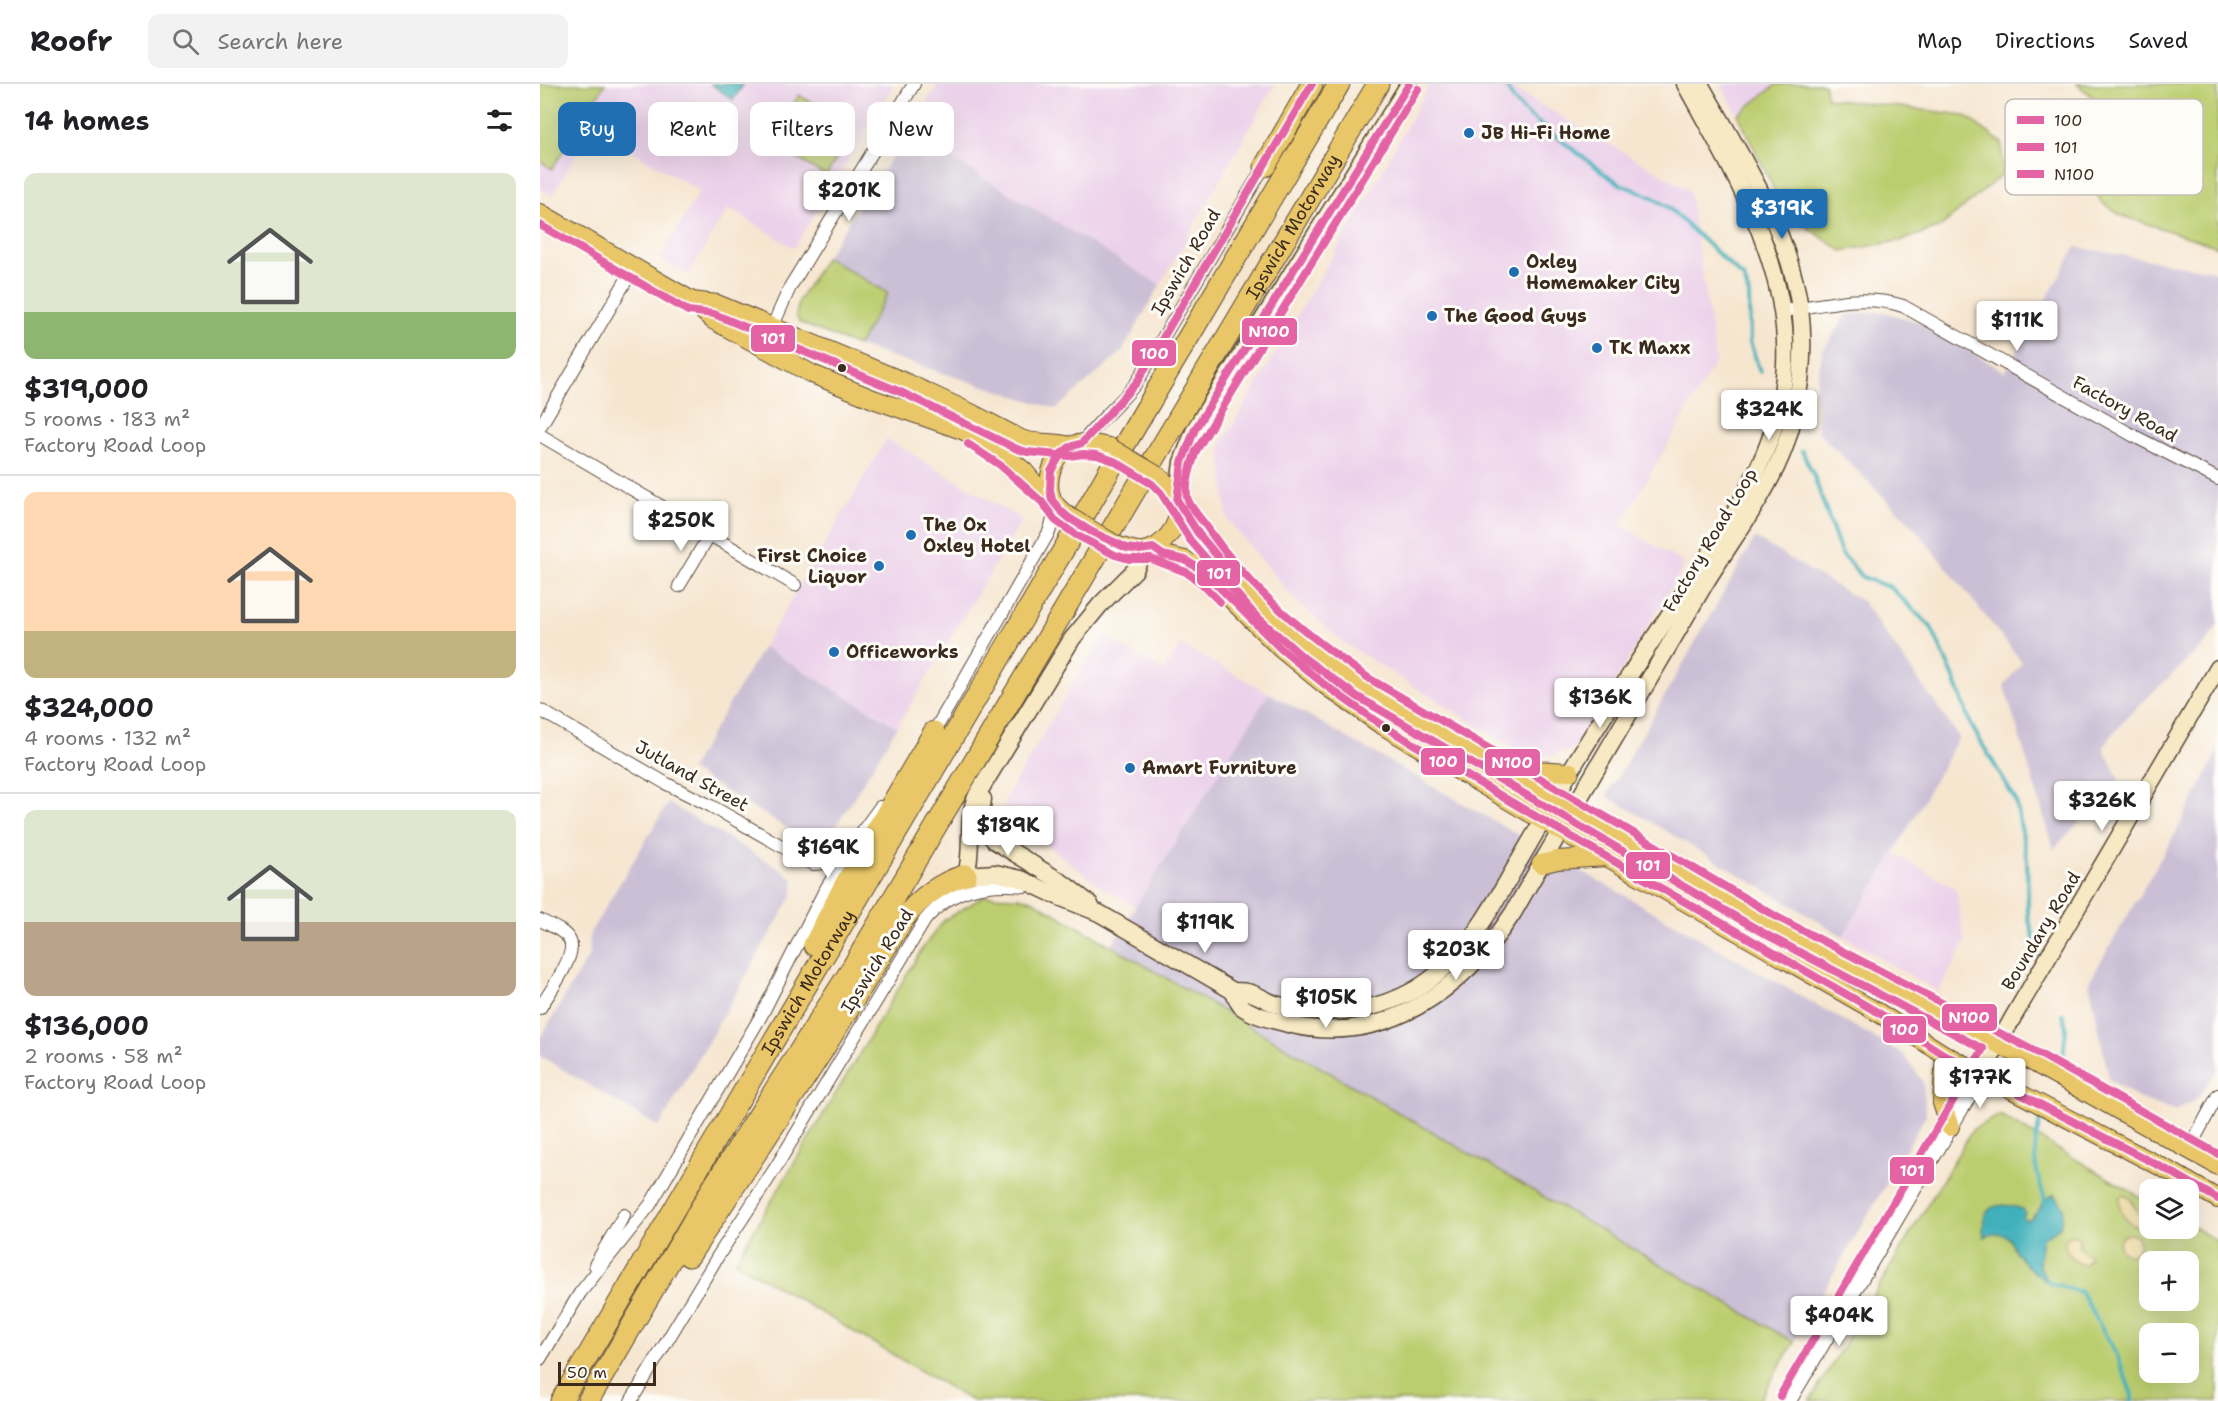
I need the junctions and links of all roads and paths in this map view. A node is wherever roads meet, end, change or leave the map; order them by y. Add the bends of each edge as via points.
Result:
1 (915, 84) edge
2 (1300, 84) edge
3 (1312, 84) edge
4 (1339, 84) edge
5 (1378, 84) edge
6 (1409, 84) edge
7 (1685, 84) edge
8 (1700, 84) edge
9 (1265, 166) junction
10 (540, 213) edge
11 (634, 267) junction
12 (692, 301) junction
13 (1800, 308) junction
14 (1782, 310) junction
15 (771, 328) junction
16 (763, 348) junction
17 (540, 427) edge
18 (540, 435) edge
19 (1076, 445) junction
20 (1115, 453) junction
21 (1150, 473) junction
22 (2218, 479) edge
23 (1178, 501) junction
24 (1067, 513) junction
25 (710, 534) junction
26 (1110, 541) junction
27 (1148, 549) junction
28 (795, 585) dead end
29 (678, 586) dead end
30 (2218, 668) edge
31 (540, 710) edge
32 (934, 732) junction
33 (1499, 768) junction
34 (1570, 772) junction
35 (992, 773) junction
36 (1554, 800) junction
37 (1572, 811) junction
38 (1543, 820) junction
39 (1561, 830) junction
40 (856, 840) junction
41 (1610, 857) junction
42 (1541, 864) junction
43 (964, 883) junction
44 (1100, 913) junction
45 (540, 920) edge
46 (811, 978) junction
47 (1233, 991) junction
48 (540, 1008) edge
49 (1998, 1045) junction
50 (1945, 1055) junction
51 (1982, 1074) junction
52 (2218, 1095) edge
53 (1950, 1127) junction
54 (2189, 1149) junction
55 (2218, 1166) edge
56 (2218, 1199) edge
57 (624, 1215) dead end
58 (568, 1312) junction
59 (621, 1344) junction
60 (540, 1359) edge
61 (561, 1401) edge
62 (588, 1401) edge
63 (631, 1401) edge
64 (1789, 1401) edge

1 - 15 street via 790,286
2 - 9 street, Ipswich Road
3 - 9 highway
4 - 20 highway, Ipswich Motorway
5 - 21 highway, Ipswich Motorway
6 - 23 main road via 1195,429 1182,462
7 - 14 main road, Factory Road Loop via 1759,229
8 - 13 main road, Factory Road Loop via 1772,218
9 - 19 street, Ipswich Road via 1137,382
10 - 11 main road
11 - 12 main road
11 - 17 street
12 - 15 main road via 717,304
12 - 16 main road via 713,320
13 - 14 street, Factory Road
13 - 22 street, Factory Road via 1850,300 1904,306
13 - 37 main road, Factory Road Loop via 1797,404 1784,449
14 - 34 main road, Factory Road Loop via 1784,378 1776,420 1759,466 1729,522
15 - 16 street
15 - 19 main road via 906,383 1021,439
16 - 24 main road via 842,388 989,443
18 - 25 street
19 - 20 main road
19 - 24 main road via 1064,451 1052,466 1049,484
20 - 21 main road, bridge
20 - 24 highway, Ipswich Motorway
21 - 23 main road via 1168,486
21 - 26 highway, Ipswich Motorway
23 - 27 main road via 1174,527
23 - 33 main road via 1198,533 1242,586 1311,650 1364,688
24 - 26 main road, bridge
24 - 32 street via 1049,532
24 - 46 highway, Ipswich Motorway
25 - 28 street
25 - 29 street
26 - 27 main road
26 - 59 highway, Ipswich Motorway via 846,978 710,1192
27 - 35 main road via 1135,570 1072,639
27 - 38 main road via 1203,571 1281,649 1353,706
30 - 49 main road, Boundary Road
31 - 40 street, Jutland Street via 813,864 825,864 842,855
32 - 40 street
32 - 46 highway via 846,883 808,957
33 - 34 main road
33 - 36 main road
34 - 36 main road, Factory Road Loop
35 - 43 main road via 974,803
35 - 44 main road via 981,809 992,838 1063,883
36 - 37 main road
36 - 38 main road, Factory Road Loop
37 - 39 main road, Factory Road Loop
37 - 49 main road via 1772,926
38 - 39 main road
38 - 47 main road, Factory Road Loop via 1469,940 1446,967 1414,990 1373,1006 1335,1012 1276,1005 1250,993
39 - 41 main road
39 - 42 main road, Factory Road Loop
40 - 58 street via 824,892 761,1016 650,1205
41 - 42 main road
41 - 50 main road
42 - 47 main road, Factory Road Loop via 1507,923 1482,955 1444,990 1407,1014 1357,1027 1319,1029 1259,1015 1241,1006
43 - 44 main road via 989,873 1010,874
43 - 59 highway via 931,891 902,921 648,1320
43 - 63 street, Ipswich Road via 918,929
44 - 47 main road
45 - 48 street via 567,937 572,949
46 - 61 highway, Ipswich Motorway
49 - 51 main road, Boundary Road
49 - 54 main road
50 - 51 main road
50 - 53 main road via 1942,1102
51 - 53 street, Boundary Road
51 - 56 main road
52 - 54 street
53 - 64 street, Boundary Road
54 - 55 main road
57 - 58 street
58 - 60 street
59 - 62 highway, Ipswich Motorway

